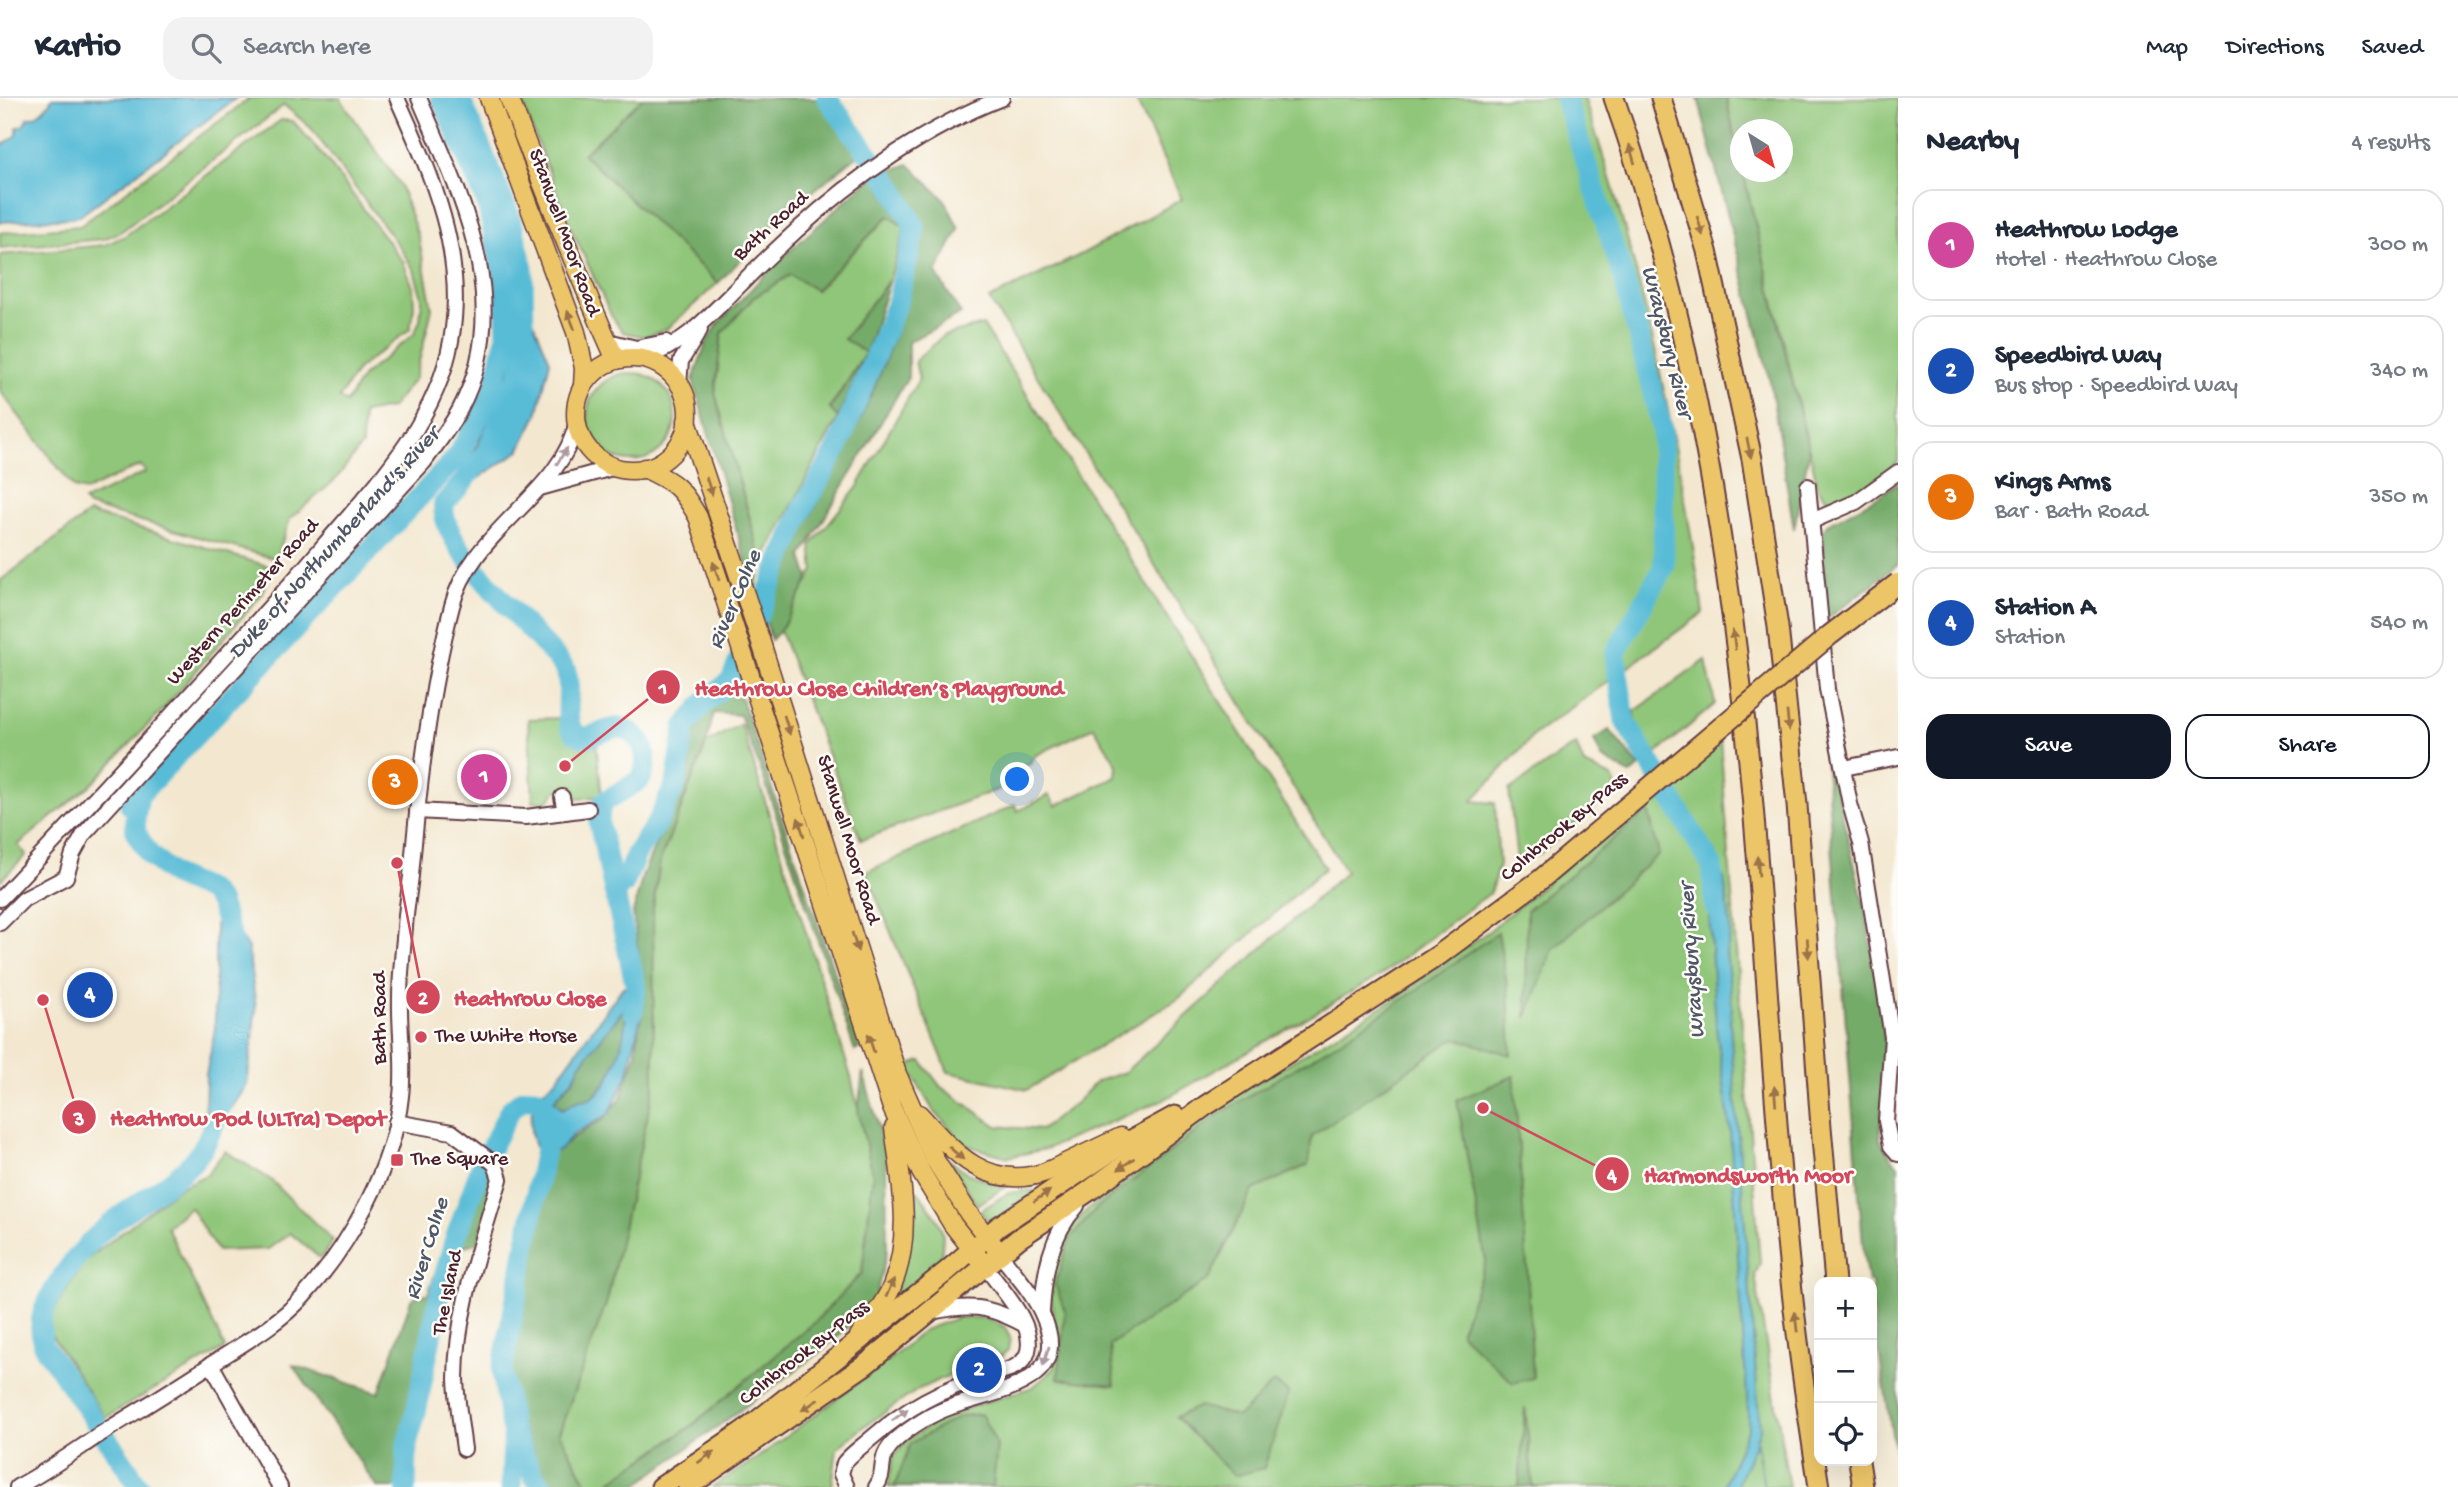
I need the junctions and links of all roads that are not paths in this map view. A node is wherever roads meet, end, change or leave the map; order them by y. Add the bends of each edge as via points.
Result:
1 (395, 98) edge
2 (419, 98) edge
3 (489, 98) edge
4 (509, 98) edge
5 (1002, 98) edge
6 (1614, 98) edge
7 (1661, 98) edge
8 (706, 320) junction
9 (687, 336) junction
10 (608, 341) junction
11 (620, 359) junction
12 (641, 359) junction
13 (678, 383) junction
14 (583, 386) junction
15 (577, 421) junction
16 (687, 421) junction
17 (612, 468) junction
18 (644, 468) junction
19 (1898, 472) edge
20 (1808, 486) dead end
21 (540, 488) junction
22 (1812, 521) junction
23 (1898, 583) edge
24 (1898, 757) edge
25 (1844, 768) junction
26 (562, 797) dead end
27 (588, 809) dead end
28 (417, 811) junction
29 (565, 812) junction
30 (0, 899) edge
31 (0, 923) edge
32 (1241, 1082) junction
33 (909, 1103) junction
34 (891, 1108) junction
35 (396, 1122) junction
36 (1898, 1154) edge
37 (1089, 1191) junction
38 (980, 1243) junction
39 (993, 1260) junction
40 (1835, 1277) edge
41 (930, 1312) junction
42 (1042, 1312) junction
43 (1023, 1324) junction
44 (853, 1345) junction
45 (211, 1364) junction
46 (464, 1448) dead end
47 (852, 1455) junction
48 (881, 1465) junction
49 (1859, 1466) edge
50 (878, 1486) edge
51 (17, 1487) edge
52 (280, 1487) edge
53 (661, 1487) edge
54 (688, 1487) edge
55 (847, 1487) edge
56 (1819, 1487) edge
57 (1863, 1487) edge

1 - 30 street, Western Perimeter Road via 443,212 455,268 451,344 424,414 375,486 280,596
2 - 31 street, Western Perimeter Road via 472,231 484,284 479,356 460,411 424,462 84,834 66,877 24,899
14 -> 3 main road, Stanwell Moor Road via 576,332
4 - 10 main road, Stanwell Moor Road via 554,218
5 - 8 street, Bath Road via 870,170 798,229
56 -> 6 highway via 1791,1288 1748,761 1719,532 1669,283
7 -> 40 highway via 1707,251 1752,459 1778,627 1797,805
8 - 9 street, Bath Road
8 - 13 street, Bath Road via 681,361
9 - 10 street via 636,348
9 - 12 street, Bath Road via 660,354
10 - 11 main road, Stanwell Moor Road
11 - 12 main road
11 - 14 main road via 601,368
12 - 13 main road via 670,373
13 - 16 main road via 685,396
14 - 15 main road
15 - 17 main road via 587,448
21 -> 15 street, Bath Road via 562,459
16 - 18 main road via 677,449
16 -> 33 main road, Stanwell Moor Road
17 - 18 main road
17 - 21 street, Bath Road
34 -> 18 main road, Stanwell Moor Road via 698,517 684,492
19 - 22 street via 1856,502
20 - 22 street
21 - 28 street, Bath Road via 478,554 452,604
22 - 25 street via 1827,689
23 - 32 highway, Colnbrook By-Pass, bridge via 1540,880 1439,955
24 - 25 street
25 - 36 street via 1861,843 1892,1037 1886,1121 1891,1146
26 - 29 street
27 - 29 street
28 - 29 street via 526,817
28 - 35 street, Bath Road via 403,953 403,1067
33 -> 32 main road via 965,1161 993,1175 1022,1178 1046,1172
32 -> 37 highway, Colnbrook By-Pass
38 -> 32 highway, Colnbrook By-Pass via 1113,1150
33 - 38 main road, Stanwell Moor Road
34 - 38 main road, Stanwell Moor Road via 953,1225
44 -> 34 main road via 892,1288 903,1244 905,1214
35 - 45 street, Bath Road via 365,1206 332,1260 302,1298 265,1331
35 - 46 street, The Island via 452,1132 489,1159 500,1180 460,1331 456,1380
37 - 39 highway, Colnbrook By-Pass
37 - 42 street via 1057,1234 1043,1284
38 - 39 main road, Stanwell Moor Road
38 - 44 highway, Colnbrook By-Pass
39 - 41 highway, Colnbrook By-Pass
39 - 42 street
39 - 43 street
41 - 43 street via 980,1306
41 -> 54 highway, Colnbrook By-Pass via 827,1393
42 -> 48 street via 1050,1350 1035,1376 1024,1384 934,1415 896,1440
47 -> 43 street via 922,1400 1018,1365 1028,1350
53 -> 44 highway, Colnbrook By-Pass via 751,1426
45 - 51 street, Bath Road
45 - 52 street
47 - 48 street via 872,1455
47 - 55 street via 842,1468
48 - 50 street
49 - 57 highway

